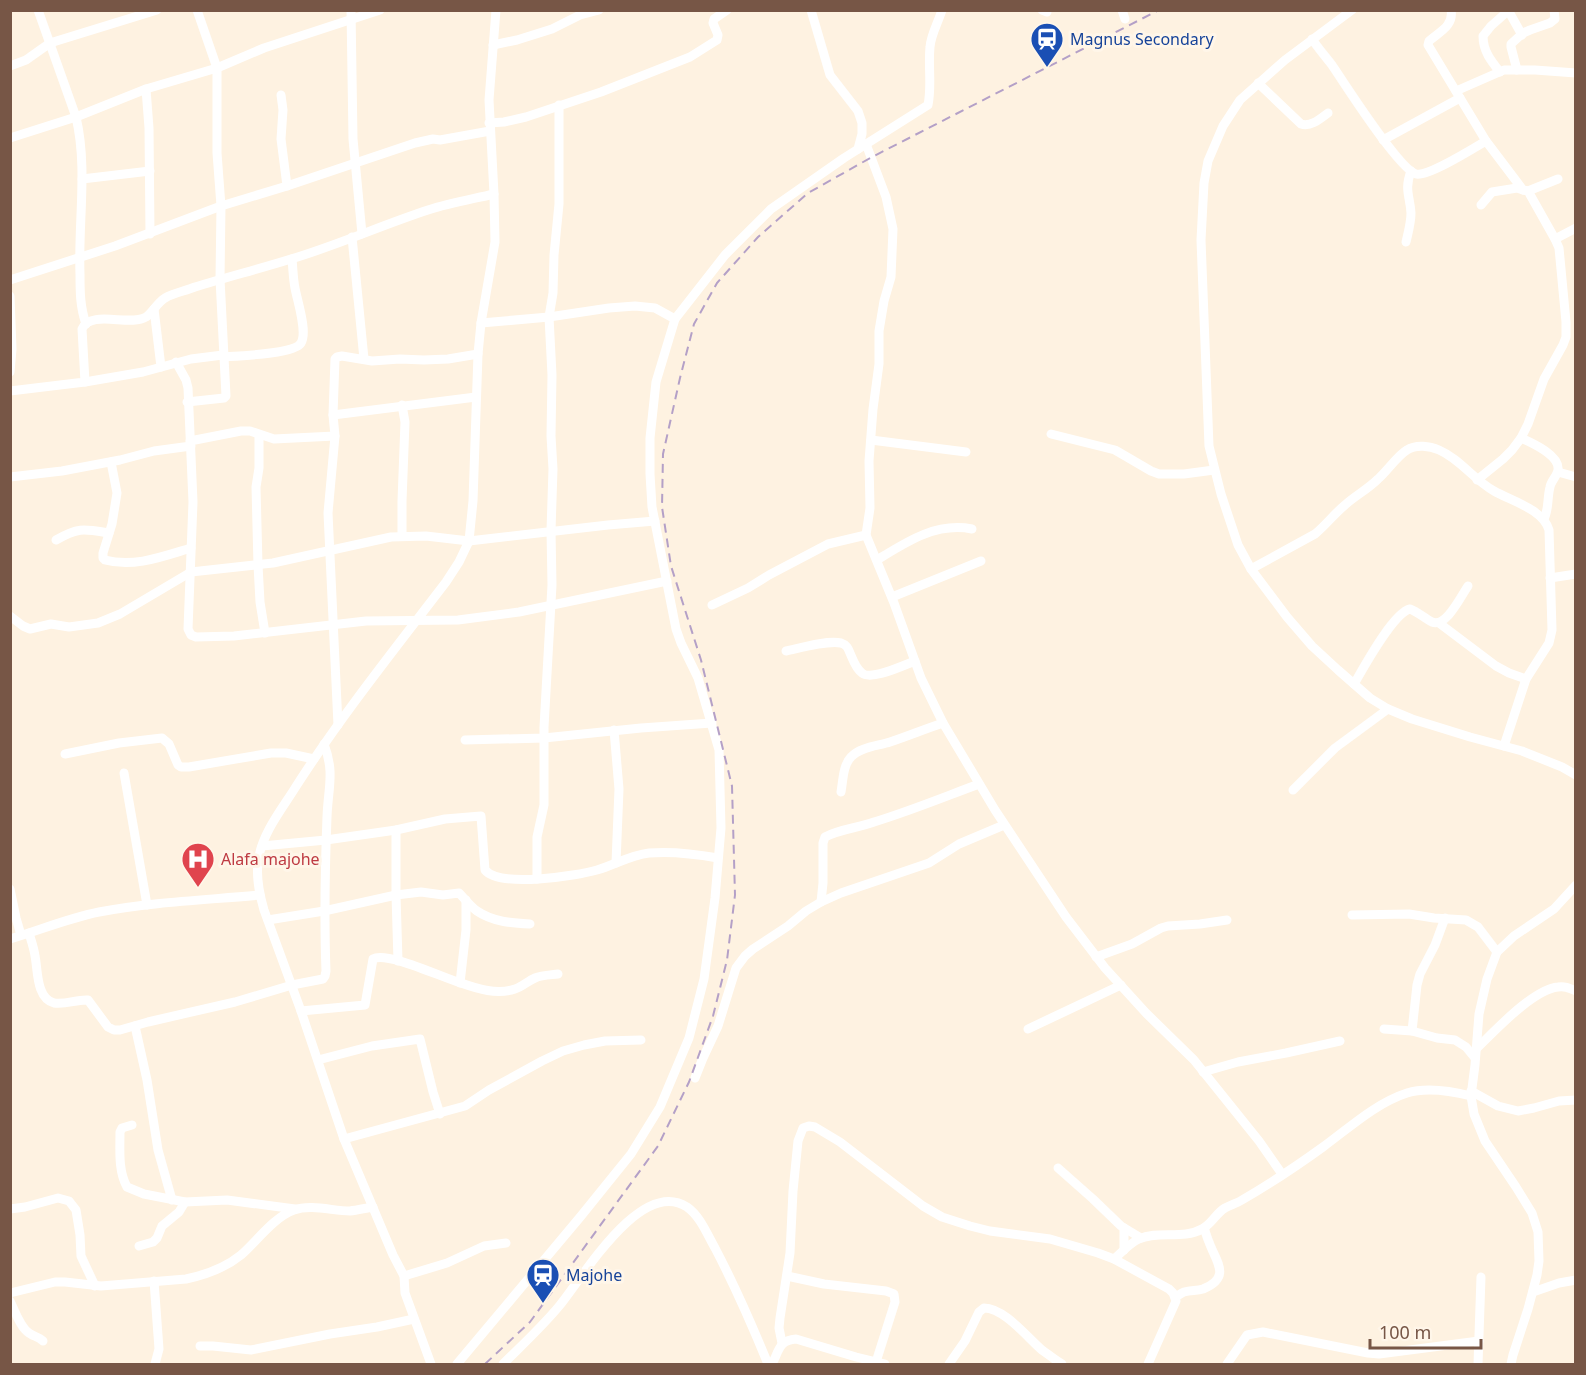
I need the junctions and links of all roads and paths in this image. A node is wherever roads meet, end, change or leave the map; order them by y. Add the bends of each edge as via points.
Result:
1 (38, 10) edge
2 (157, 10) edge
3 (197, 10) edge
4 (380, 10) edge
5 (496, 10) edge
6 (599, 10) edge
7 (727, 10) edge
8 (810, 10) edge
9 (942, 10) edge
10 (1352, 10) edge
11 (1451, 10) edge
12 (1554, 10) edge
13 (1508, 11) edge
14 (351, 15) edge
15 (1522, 35) junction
16 (1312, 39) junction
17 (50, 43) junction
18 (494, 45) junction
19 (10, 66) edge
20 (217, 68) junction
21 (1517, 70) junction
22 (1500, 72) junction
23 (1575, 73) edge
24 (1258, 83) junction
25 (146, 89) junction
26 (1458, 94) junction
27 (282, 95) dead end
28 (559, 105) junction
29 (1328, 113) dead end
30 (76, 117) junction
31 (489, 127) junction
32 (10, 138) edge
33 (1383, 140) junction
34 (1486, 141) junction
35 (862, 147) junction
36 (355, 163) junction
37 (150, 171) junction
38 (1411, 171) junction
39 (1558, 179) dead end
40 (82, 180) junction
41 (287, 186) junction
42 (1526, 190) junction
43 (495, 194) junction
44 (1481, 205) dead end
45 (220, 206) junction
46 (1575, 228) edge
47 (150, 234) junction
48 (362, 234) junction
49 (352, 237) junction
50 (1555, 239) junction
51 (1406, 242) dead end
52 (79, 257) junction
53 (292, 259) junction
54 (220, 279) junction
55 (10, 280) edge
56 (10, 297) edge
57 (154, 309) junction
58 (549, 317) junction
59 (1575, 318) edge
60 (675, 319) junction
61 (481, 323) junction
62 (86, 324) junction
63 (1566, 329) junction
64 (478, 354) junction
65 (223, 356) junction
66 (364, 359) junction
67 (176, 362) junction
68 (161, 367) junction
69 (10, 372) edge
70 (85, 382) junction
71 (10, 391) edge
72 (476, 397) junction
73 (187, 402) junction
74 (402, 405) junction
75 (333, 415) junction
76 (1051, 434) dead end
77 (259, 435) junction
78 (335, 436) junction
79 (1521, 438) junction
80 (871, 440) junction
81 (191, 444) junction
82 (966, 452) dead end
83 (111, 462) junction
84 (1214, 470) junction
85 (1558, 472) junction
86 (10, 477) edge
87 (1575, 477) edge
88 (1477, 480) junction
89 (1544, 519) junction
90 (655, 521) junction
91 (972, 529) dead end
92 (551, 531) junction
93 (109, 533) junction
94 (866, 535) junction
95 (402, 536) junction
96 (56, 540) dead end
97 (469, 541) junction
98 (191, 548) junction
99 (330, 551) junction
100 (877, 561) junction
101 (981, 561) dead end
102 (258, 565) junction
103 (1251, 569) junction
104 (190, 572) junction
105 (1575, 574) edge
106 (1550, 578) junction
107 (667, 581) junction
108 (1468, 586) dead end
109 (892, 597) junction
110 (712, 605) dead end
111 (551, 606) junction
112 (10, 616) edge
113 (417, 620) junction
114 (1439, 623) junction
115 (333, 625) junction
116 (265, 633) junction
117 (786, 651) dead end
118 (915, 661) junction
119 (1526, 679) junction
120 (1354, 684) junction
121 (1388, 709) junction
122 (712, 723) junction
123 (943, 723) junction
124 (338, 725) junction
125 (614, 730) junction
126 (544, 738) junction
127 (465, 740) dead end
128 (324, 744) junction
129 (1504, 746) junction
130 (64, 754) dead end
131 (314, 759) junction
132 (1573, 769) edge
133 (124, 773) dead end
134 (979, 784) junction
135 (1293, 790) dead end
136 (841, 792) dead end
137 (1004, 825) junction
138 (396, 831) junction
139 (326, 840) junction
140 (262, 846) junction
141 (718, 858) junction
142 (616, 863) junction
143 (537, 879) junction
144 (1575, 885) edge
145 (10, 889) edge
146 (260, 895) junction
147 (396, 895) junction
148 (466, 900) junction
149 (821, 902) junction
150 (147, 905) junction
151 (324, 911) junction
152 (1352, 915) dead end
153 (1445, 918) junction
154 (268, 920) junction
155 (1227, 920) dead end
156 (530, 924) dead end
157 (25, 934) junction
158 (10, 939) edge
159 (1497, 952) junction
160 (1096, 957) junction
161 (399, 961) junction
162 (558, 974) dead end
163 (460, 983) junction
164 (292, 985) junction
165 (1121, 985) junction
166 (1575, 991) edge
167 (301, 1011) junction
168 (135, 1026) junction
169 (1028, 1029) dead end
170 (1384, 1029) dead end
171 (1412, 1031) junction
172 (641, 1040) dead end
173 (1340, 1041) dead end
174 (1475, 1053) junction
175 (318, 1060) junction
176 (1203, 1072) junction
177 (695, 1078) dead end
178 (1471, 1093) junction
179 (1575, 1100) edge
180 (440, 1114) junction
181 (132, 1125) dead end
182 (344, 1139) junction
183 (1058, 1168) dead end
184 (1282, 1174) junction
185 (172, 1200) junction
186 (185, 1202) junction
187 (373, 1207) junction
188 (10, 1209) edge
189 (295, 1209) junction
190 (1124, 1228) junction
191 (1204, 1228) junction
192 (1141, 1238) junction
193 (506, 1244) dead end
194 (139, 1246) dead end
195 (1124, 1250) junction
196 (1114, 1259) junction
197 (404, 1276) junction
198 (787, 1276) junction
199 (1481, 1277) dead end
200 (1575, 1280) edge
201 (154, 1281) junction
202 (95, 1286) junction
203 (1533, 1292) junction
204 (10, 1293) edge
205 (1176, 1297) junction
206 (10, 1301) edge
207 (414, 1319) junction
208 (43, 1341) dead end
209 (1479, 1341) junction
210 (782, 1343) junction
211 (200, 1346) dead end
212 (1379, 1354) junction
213 (881, 1363) edge
214 (1061, 1364) edge
215 (155, 1365) edge
216 (430, 1365) edge
217 (457, 1365) edge
218 (503, 1365) edge
219 (770, 1365) edge
220 (949, 1365) edge
221 (1148, 1365) edge
222 (1227, 1365) edge
223 (1381, 1365) edge
224 (1478, 1365) edge
225 (1511, 1365) edge

1 - 17 street
2 - 17 street
3 - 20 street
4 - 14 street
5 - 18 street
6 - 18 street via 552,29
7 - 28 street via 713,21 717,40 690,57
8 - 35 street via 830,75 858,111
9 - 35 street via 930,45 928,105
10 - 16 street
11 - 26 street via 1450,24 1428,44
12 - 15 street via 1555,19 1550,23
13 - 15 street
13 - 22 street via 1483,36 1485,50
14 - 20 street
14 - 36 street
15 - 21 street via 1510,47
16 - 24 street
16 - 33 street
17 - 19 street
17 - 30 street
18 - 31 street
20 - 25 street
20 - 45 street
21 - 22 street
21 - 23 street
22 - 26 street
24 - 29 street via 1301,124 1311,124
24 - 84 street via 1240,100 1223,126 1208,161 1204,183 1201,240 1209,446
25 - 30 street
25 - 37 street
26 - 33 street
26 - 34 street
27 - 41 street via 281,139
28 - 31 street
28 - 58 street via 559,204
30 - 32 street
30 - 40 street via 82,148
31 - 36 street via 415,143
31 - 43 street
33 - 38 street
34 - 38 street via 1456,160 1422,174
34 - 42 street
35 - 60 street via 771,209 725,255
35 - 80 street via 886,197 893,229 891,277 879,331
36 - 41 street
36 - 48 street
37 - 40 street
37 - 47 street
38 - 51 street
39 - 42 street
40 - 52 street
41 - 45 street
42 - 44 street via 1491,192
42 - 50 street
43 - 48 street via 430,209
43 - 61 street via 495,242
45 - 47 street
45 - 54 street
46 - 50 street
47 - 52 street
48 - 49 street
49 - 53 street
49 - 66 street
50 - 63 street
52 - 55 street
52 - 62 street via 80,301
53 - 54 street
53 - 65 street via 302,316 301,344 249,356
54 - 57 street via 172,295
54 - 65 street
56 - 69 street
57 - 62 street via 142,319 105,319
57 - 68 street
58 - 60 street via 646,306
58 - 61 street
58 - 92 street
59 - 63 street
60 - 90 street via 656,382 652,413 650,474
61 - 64 street
62 - 70 street via 82,329
63 - 79 street via 1563,345 1544,379
64 - 66 street via 448,359
64 - 72 street
65 - 67 street
65 - 73 street via 225,397
66 - 75 street via 335,359
67 - 68 street
67 - 73 street via 186,380
68 - 70 street
70 - 71 street
72 - 74 street
72 - 97 street
73 - 81 street
74 - 75 street
74 - 95 street
75 - 78 street
76 - 84 street via 1115,450 1159,474
77 - 78 street via 282,440
77 - 81 street via 240,431
77 - 102 street
78 - 99 street via 328,513
79 - 85 street via 1554,458
79 - 88 street
80 - 82 street
80 - 94 street
81 - 83 street
81 - 98 street
83 - 86 street
83 - 93 street via 117,493
84 - 103 street via 1235,537
85 - 87 street
85 - 89 street via 1550,485
88 - 89 street
88 - 103 street via 1439,450 1423,446 1407,450 1315,534
89 - 106 street via 1549,530
90 - 92 street
90 - 107 street
91 - 100 street via 947,528 919,536
92 - 97 street
92 - 111 street
93 - 96 street via 75,530
93 - 98 street via 103,558 108,561 149,560
94 - 100 street
94 - 110 street via 828,544
95 - 97 street
95 - 99 street
97 - 113 street via 446,582
98 - 104 street
99 - 102 street
99 - 115 street
100 - 109 street
101 - 109 street
102 - 104 street
102 - 116 street
103 - 120 street via 1312,646
104 - 112 street via 98,623 69,627 51,624 30,629
104 - 116 street via 191,635
105 - 106 street
106 - 119 street via 1551,636
107 - 111 street
107 - 122 street via 676,629 698,678
108 - 114 street via 1451,613
109 - 118 street
111 - 113 street via 458,620
111 - 126 street
113 - 115 street
113 - 124 street
114 - 119 street via 1496,666
114 - 120 street via 1410,609 1403,612
115 - 116 street
115 - 124 street
117 - 118 street via 840,643 848,648 859,671 867,676
118 - 123 street
119 - 129 street
120 - 121 street
121 - 129 street
121 - 135 street via 1335,748
122 - 125 street
122 - 141 street via 719,750
123 - 134 street
123 - 136 street via 852,755
124 - 128 street
125 - 126 street
125 - 142 street via 619,789
126 - 127 street
126 - 143 street via 544,805 537,837
128 - 131 street
128 - 139 street via 330,766
129 - 132 street
130 - 131 street via 162,738 181,767 271,753
131 - 140 street
133 - 150 street
134 - 137 street
134 - 149 street via 825,837
137 - 149 street via 959,843 929,863
137 - 160 street
138 - 139 street
138 - 143 street via 445,819 481,816 488,874
138 - 147 street
139 - 140 street
139 - 151 street
140 - 146 street via 257,877
141 - 142 street via 650,853
141 - 217 street via 704,979 689,1038 660,1107 631,1154
142 - 143 street via 587,873
144 - 159 street via 1554,909
145 - 157 street via 16,918
146 - 150 street
146 - 154 street
147 - 148 street via 459,893
147 - 151 street
147 - 161 street
148 - 156 street via 493,919
148 - 163 street
149 - 177 street via 739,963
150 - 157 street via 98,912
151 - 154 street
151 - 164 street via 325,976
152 - 153 street
153 - 159 street via 1472,922
153 - 171 street via 1420,974
154 - 164 street
155 - 160 street via 1168,926
157 - 158 street
157 - 168 street via 36,957 42,991 49,1000 62,1003 86,999 108,1027 120,1030
159 - 174 street via 1481,1002
160 - 165 street
161 - 163 street
161 - 167 street via 373,959 365,1005
162 - 163 street via 536,977 518,988 498,992
164 - 167 street
164 - 168 street
165 - 169 street
165 - 176 street
166 - 174 street via 1565,986 1548,989 1515,1011
167 - 175 street
168 - 185 street via 158,1150
170 - 171 street
171 - 174 street via 1455,1040
172 - 180 street via 605,1041 563,1051 465,1106
173 - 176 street
174 - 178 street
175 - 180 street via 420,1039
175 - 182 street
176 - 184 street
178 - 179 street via 1518,1111
178 - 184 street via 1408,1093 1373,1110
178 - 203 street via 1485,1141 1532,1213 1538,1232 1539,1261
180 - 182 street
181 - 185 street via 120,1132 127,1187
182 - 187 street
183 - 190 street
184 - 191 street via 1225,1208
185 - 186 street
186 - 189 street via 228,1200
186 - 194 street via 162,1226 157,1239
187 - 189 street via 351,1211
187 - 197 street
188 - 202 street via 58,1198 69,1201 76,1210 81,1257
189 - 201 street via 226,1265 186,1279
190 - 192 street
190 - 195 street
191 - 192 street
191 - 205 street via 1221,1268 1220,1275 1206,1288
192 - 195 street
193 - 197 street via 484,1246
195 - 196 street
196 - 198 street via 1050,1239 980,1228 942,1217 840,1142 809,1126 803,1128 798,1142
196 - 205 street via 1169,1289
197 - 207 street
198 - 210 street via 779,1328
198 - 213 street via 894,1294 896,1302
199 - 209 street
200 - 203 street
201 - 202 street
201 - 215 street via 159,1349
202 - 204 street via 55,1282
203 - 225 street
205 - 221 street
206 - 208 street via 23,1326
207 - 211 street via 251,1350
207 - 216 street
209 - 212 street
209 - 224 street
210 - 213 street via 796,1339
210 - 219 street
212 - 222 street via 1263,1332 1250,1333 1243,1339
212 - 223 street
214 - 220 street via 1000,1313 984,1308
218 - 219 street via 536,1333 620,1228 653,1204 676,1202 694,1213 706,1231

